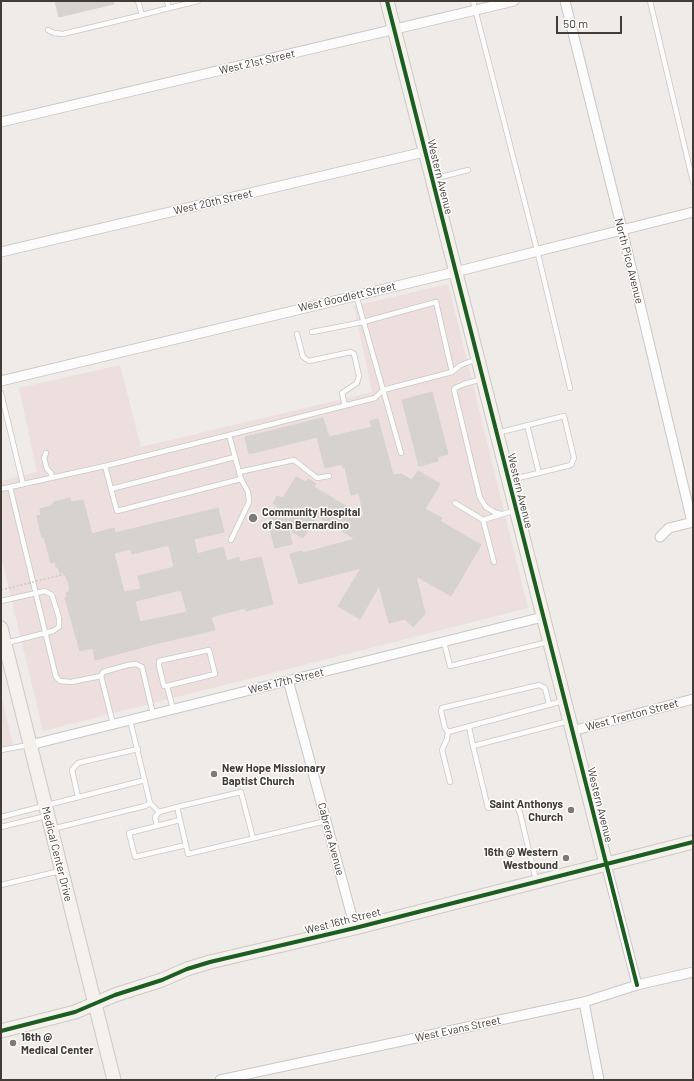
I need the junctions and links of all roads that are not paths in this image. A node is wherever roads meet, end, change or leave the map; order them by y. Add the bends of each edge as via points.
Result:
1 (138, 1) edge
2 (167, 1) edge
3 (198, 1) edge
4 (386, 1) edge
5 (473, 1) edge
6 (514, 1) edge
7 (565, 1) edge
8 (650, 1) edge
9 (169, 8) junction
10 (475, 11) junction
11 (142, 16) junction
12 (48, 30) dead end
13 (393, 30) junction
14 (1, 122) edge
15 (424, 152) junction
16 (468, 170) dead end
17 (431, 179) junction
18 (693, 182) edge
19 (693, 212) edge
20 (622, 229) junction
21 (537, 250) junction
22 (1, 252) edge
23 (455, 272) junction
24 (356, 295) junction
25 (363, 322) junction
26 (312, 332) dead end
27 (297, 334) dead end
28 (477, 359) junction
29 (452, 372) junction
30 (482, 379) junction
31 (1, 381) edge
32 (570, 388) dead end
33 (383, 390) junction
34 (1, 393) edge
35 (345, 406) junction
36 (527, 425) junction
37 (496, 433) junction
38 (229, 435) junction
39 (46, 453) dead end
40 (401, 453) dead end
41 (235, 457) junction
42 (105, 466) junction
43 (239, 472) junction
44 (539, 473) junction
45 (51, 475) junction
46 (329, 476) dead end
47 (241, 479) junction
48 (508, 481) junction
49 (23, 484) junction
50 (10, 487) junction
51 (111, 488) junction
52 (1, 489) edge
53 (455, 503) dead end
54 (516, 510) junction
55 (501, 514) junction
56 (483, 520) junction
57 (693, 522) edge
58 (660, 537) dead end
59 (231, 540) dead end
60 (494, 562) dead end
61 (36, 593) junction
62 (1, 601) edge
63 (543, 617) junction
64 (1, 628) edge
65 (46, 632) junction
66 (444, 642) junction
67 (549, 642) junction
68 (5, 643) junction
69 (101, 676) junction
70 (288, 680) junction
71 (167, 686) junction
72 (693, 699) edge
73 (564, 700) junction
74 (549, 704) junction
75 (173, 709) junction
76 (153, 714) junction
77 (130, 720) junction
78 (113, 724) junction
79 (571, 726) junction
80 (469, 727) junction
81 (448, 732) junction
82 (30, 745) junction
83 (474, 746) junction
84 (138, 749) junction
85 (1, 750) edge
86 (146, 780) junction
87 (450, 782) dead end
88 (78, 797) junction
89 (150, 803) junction
90 (177, 807) junction
91 (46, 811) junction
92 (159, 812) junction
93 (1, 817) edge
94 (180, 820) junction
95 (326, 821) junction
96 (157, 826) junction
97 (1, 827) edge
98 (51, 829) junction
99 (253, 838) junction
100 (693, 842) edge
101 (186, 845) junction
102 (606, 864) junction
103 (62, 871) junction
104 (537, 881) junction
105 (1, 884) edge
106 (355, 928) junction
107 (693, 972) edge
108 (637, 985) junction
109 (584, 1002) junction
110 (95, 1004) junction
111 (1, 1031) edge
112 (114, 1080) edge
113 (220, 1080) edge
114 (599, 1080) edge

1 - 11 lane
2 - 9 lane
3 - 9 lane
4 - 13 street, Western Avenue
5 - 10 lane
6 - 10 street, West 21st Street
7 - 20 street, North Pico Avenue
8 - 18 lane
9 - 11 lane
10 - 13 street, West 21st Street
10 - 21 lane
11 - 12 lane via 63,34
13 - 14 street, West 21st Street
13 - 15 street, Western Avenue
15 - 17 street, Western Avenue
15 - 22 street, West 20th Street
16 - 17 lane
17 - 23 street, Western Avenue
19 - 20 street, West Goodlett Street
20 - 21 street, West Goodlett Street
20 - 57 street, North Pico Avenue
21 - 23 street, West Goodlett Street
21 - 32 lane
23 - 24 street, West Goodlett Street
23 - 28 street, Western Avenue
24 - 25 lane
24 - 31 street, West Goodlett Street
25 - 26 lane
25 - 29 lane via 436,302
25 - 33 lane
27 - 35 lane via 302,357 309,361 351,352 354,354 359,376 357,383 342,393
28 - 29 lane via 461,365
28 - 30 street, Western Avenue
29 - 33 lane
30 - 37 street, Western Avenue
30 - 55 lane via 454,390 480,498 486,507
33 - 35 lane via 375,398
33 - 40 lane
34 - 49 lane
35 - 38 lane
36 - 37 lane
36 - 44 lane
36 - 44 lane via 564,416 574,458 571,465
37 - 48 street, Western Avenue
38 - 41 lane
38 - 42 lane
39 - 45 lane via 44,458
41 - 43 lane
41 - 51 lane
42 - 45 lane
42 - 51 lane
43 - 46 lane via 294,460 317,478
43 - 47 lane
44 - 48 lane
45 - 49 lane
47 - 51 lane via 117,511
47 - 59 lane via 250,502
48 - 54 street, Western Avenue
49 - 50 lane
50 - 52 lane
50 - 61 lane
53 - 56 lane
54 - 55 lane
54 - 63 street, Western Avenue
55 - 56 lane
56 - 60 lane
57 - 58 street via 669,528
61 - 62 lane
61 - 65 lane
61 - 65 lane via 46,591 52,595 59,618 59,627
63 - 66 street, West 17th Street
63 - 67 street, Western Avenue
64 - 68 street, Medical Center Drive
65 - 68 lane
65 - 69 lane via 56,677 60,682
66 - 67 lane via 450,666
66 - 70 street, West 17th Street
67 - 73 street, Western Avenue
68 - 82 street, Medical Center Drive
69 - 76 lane via 103,672 140,665
69 - 78 lane
70 - 75 street, West 17th Street
70 - 95 street, Cabrera Avenue
71 - 71 lane via 215,674 209,650 160,661 164,686
71 - 75 lane
72 - 79 street, West Trenton Street
73 - 74 lane
73 - 79 street, Western Avenue
74 - 80 lane
74 - 81 lane via 545,688 539,685 445,707 441,711
75 - 76 street, West 17th Street
76 - 77 street, West 17th Street
77 - 78 street, West 17th Street
77 - 84 lane
78 - 82 street, West 17th Street
79 - 83 lane
79 - 102 street, Western Avenue
80 - 81 lane
80 - 83 lane
81 - 87 lane via 442,750
82 - 85 lane
82 - 91 street, Medical Center Drive
83 - 104 lane via 488,808 515,802
84 - 86 lane
84 - 88 lane via 78,763 72,770
86 - 88 lane
86 - 89 lane
88 - 91 lane
89 - 92 lane
89 - 98 lane
90 - 92 lane
90 - 94 lane
90 - 99 lane via 241,792
91 - 93 lane
91 - 97 lane
91 - 98 street, Medical Center Drive
92 - 96 lane via 155,817
94 - 96 lane
94 - 101 lane
95 - 99 lane
95 - 106 street, Cabrera Avenue
96 - 101 lane via 129,833 135,857
98 - 103 street, Medical Center Drive
99 - 101 lane via 188,854
100 - 102 street, West 16th Street
102 - 104 street, West 16th Street
102 - 108 street, Western Avenue
103 - 105 lane
103 - 110 street, Medical Center Drive
104 - 106 street, West 16th Street
106 - 110 street, West 16th Street via 210,962
107 - 108 street, West Evans Street
108 - 109 street, West Evans Street
109 - 113 street, West Evans Street
109 - 114 street
110 - 111 street, West 16th Street via 75,1012
110 - 112 street, Medical Center Drive

